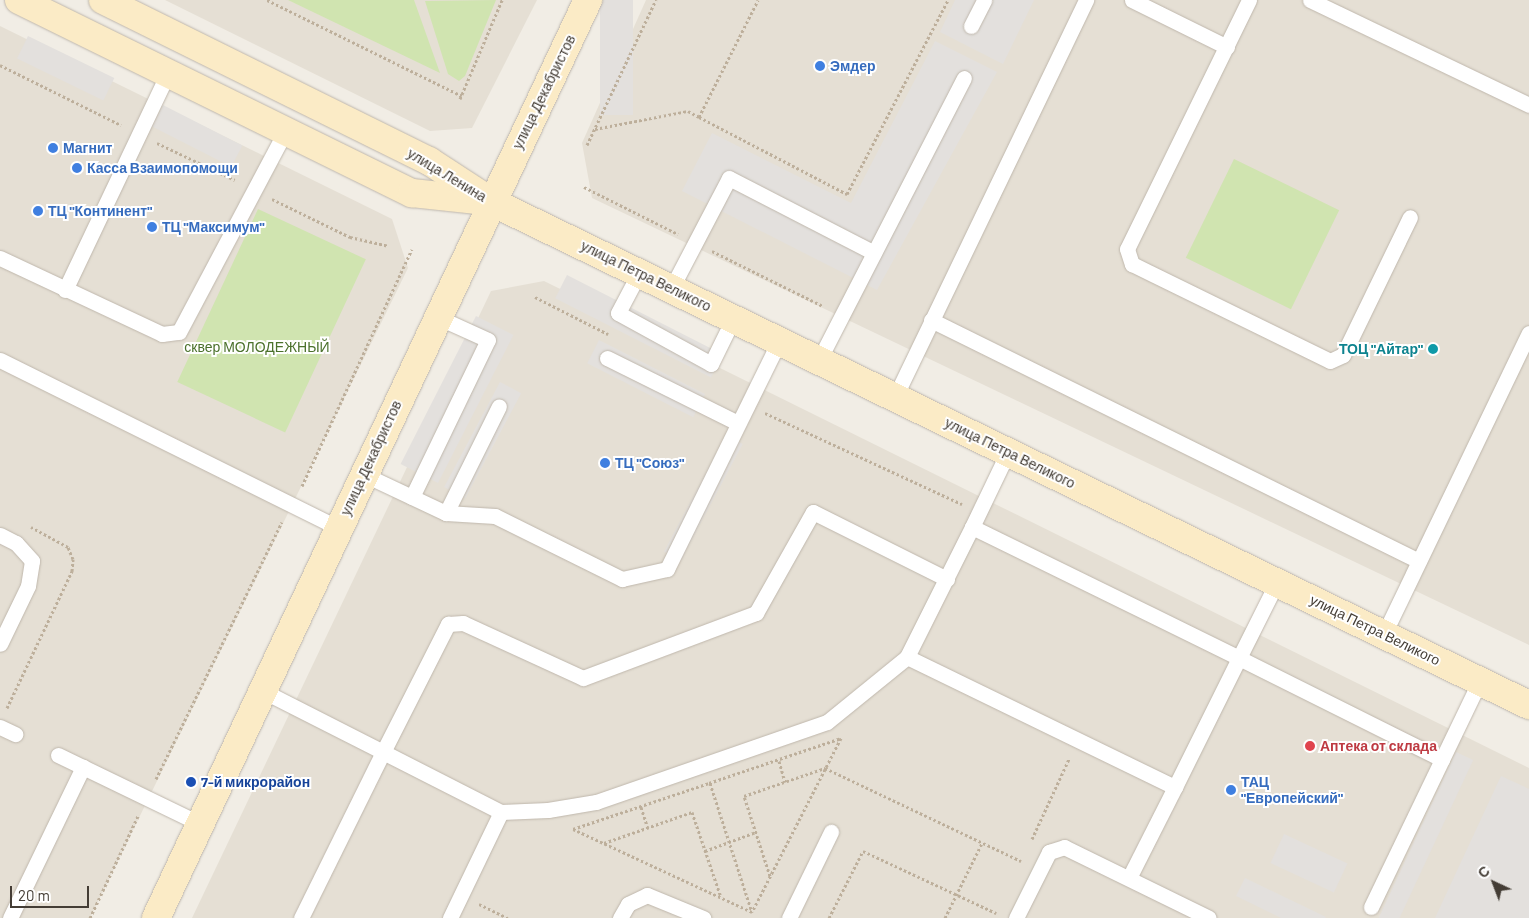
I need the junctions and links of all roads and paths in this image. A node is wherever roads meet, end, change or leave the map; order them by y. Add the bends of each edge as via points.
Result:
1 (19, 0) edge
2 (103, 0) edge
3 (267, 0) edge
4 (502, 0) edge
5 (588, 0) edge
6 (656, 0) edge
7 (758, 0) edge
8 (948, 0) edge
9 (984, 0) edge
10 (1086, 0) edge
11 (1132, 0) edge
12 (1249, 0) edge
13 (1310, 0) edge
14 (971, 26) dead end
15 (1227, 47) junction
16 (0, 65) edge
17 (168, 75) junction
18 (964, 78) dead end
19 (1529, 105) edge
20 (698, 117) junction
21 (595, 128) junction
22 (285, 132) junction
23 (139, 134) junction
24 (587, 145) dead end
25 (584, 187) dead end
26 (254, 190) junction
27 (492, 202) junction
28 (1410, 218) dead end
29 (695, 243) junction
30 (388, 246) dead end
31 (412, 249) dead end
32 (874, 252) junction
33 (0, 258) edge
34 (639, 273) junction
35 (671, 289) junction
36 (65, 290) junction
37 (842, 315) junction
38 (437, 317) junction
39 (733, 319) junction
40 (931, 320) junction
41 (1528, 337) edge
42 (779, 341) junction
43 (607, 358) dead end
44 (0, 360) edge
45 (819, 360) junction
46 (895, 397) junction
47 (499, 406) dead end
48 (738, 423) junction
49 (1008, 452) junction
50 (364, 474) junction
51 (412, 497) junction
52 (293, 504) junction
53 (446, 513) junction
54 (339, 528) junction
55 (972, 528) junction
56 (0, 535) edge
57 (1419, 561) junction
58 (947, 579) junction
59 (1277, 582) junction
60 (1384, 634) junction
61 (0, 644) edge
62 (907, 658) junction
63 (1240, 658) junction
64 (1480, 681) junction
65 (263, 691) junction
66 (1529, 705) edge
67 (0, 727) edge
68 (848, 731) dead end
69 (15, 734) dead end
70 (841, 738) junction
71 (383, 752) junction
72 (58, 755) dead end
73 (1061, 756) dead end
74 (778, 759) junction
75 (1442, 759) junction
76 (82, 767) junction
77 (825, 768) junction
78 (785, 782) junction
79 (709, 783) junction
80 (1175, 787) junction
81 (147, 798) junction
82 (640, 806) junction
83 (501, 812) junction
84 (200, 824) junction
85 (648, 828) junction
86 (756, 832) junction
87 (831, 832) dead end
88 (729, 842) junction
89 (604, 843) junction
90 (982, 843) junction
91 (1029, 844) dead end
92 (705, 850) junction
93 (1025, 852) dead end
94 (1021, 861) junction
95 (1017, 870) dead end
96 (770, 876) junction
97 (1130, 878) junction
98 (956, 895) junction
99 (722, 898) junction
100 (1000, 905) dead end
101 (1371, 907) dead end
102 (472, 910) dead end
103 (752, 912) junction
104 (996, 913) junction
105 (10, 918) edge
106 (90, 918) edge
107 (156, 918) edge
108 (301, 918) edge
109 (450, 918) edge
110 (508, 918) edge
111 (620, 918) edge
112 (703, 918) edge
113 (789, 918) edge
114 (829, 918) edge
115 (945, 918) edge
116 (993, 918) edge
117 (1016, 918) edge
118 (1209, 918) edge

1 - 17 main road, улица Ленина
2 - 27 main road, улица Ленина via 429,161
3 - 4 path via 461,98
5 - 27 main road, улица Декабристов
6 - 21 path
7 - 20 path
8 - 20 path via 847,194
9 - 14 lane
10 - 40 lane
11 - 15 lane
12 - 15 lane
13 - 19 lane
15 - 28 lane via 1127,249 1132,264 1330,361 1343,355
16 - 23 path
17 - 22 main road, улица Ленина
17 - 23 lane
18 - 32 lane
20 - 21 path via 688,111
21 - 24 path
22 - 26 lane
22 - 27 main road, улица Ленина via 412,193
23 - 26 path
23 - 36 lane
25 - 29 path
26 - 30 path via 350,237
26 - 36 lane via 179,332 162,334
27 - 34 main road, улица Петра Великого
27 - 38 main road, улица Декабристов
29 - 32 lane via 729,178
29 - 35 lane
29 - 37 path
31 - 52 path
32 - 37 lane
33 - 36 lane
34 - 35 main road, улица Петра Великого
34 - 39 lane via 618,313 711,364
35 - 39 main road, улица Петра Великого
37 - 45 lane
38 - 50 main road, улица Декабристов
38 - 51 lane via 488,340
39 - 42 main road, улица Петра Великого
40 - 46 lane
40 - 57 lane
41 - 57 lane
42 - 45 main road, улица Петра Великого
42 - 48 lane
43 - 48 lane
44 - 52 lane
45 - 46 main road, улица Петра Великого
46 - 49 main road, улица Петра Великого
47 - 53 lane
48 - 53 lane via 667,569 622,579 495,516
49 - 55 lane
49 - 59 main road, улица Петра Великого
50 - 51 lane
50 - 54 main road, улица Декабристов
51 - 53 lane
52 - 54 lane
52 - 81 path via 275,531
54 - 65 main road, улица Декабристов
55 - 58 lane
55 - 63 lane
56 - 61 lane via 16,543 32,560 28,586
57 - 60 lane
58 - 62 lane
58 - 71 lane via 813,512 756,612 583,678 463,622 448,624
59 - 60 main road, улица Петра Великого
59 - 63 lane
60 - 64 main road, улица Петра Великого
62 - 80 lane
62 - 83 lane via 827,722 596,802 548,810
63 - 75 lane
63 - 80 lane
64 - 66 main road, улица Петра Великого
64 - 75 lane
65 - 71 lane
65 - 84 main road, улица Декабристов
67 - 69 lane
68 - 70 path
70 - 74 path
70 - 77 path
71 - 83 lane
71 - 108 lane
72 - 76 lane
73 - 91 path via 1070,760
74 - 78 path
74 - 79 path
75 - 101 lane
76 - 81 lane
76 - 105 lane
77 - 78 path
77 - 90 path
77 - 96 path
78 - 86 path via 744,796
79 - 82 path
79 - 88 path
80 - 97 lane
81 - 84 lane
81 - 106 path
82 - 85 path
82 - 89 path via 573,829
83 - 109 lane
84 - 107 main road, улица Декабристов
85 - 89 path
85 - 92 path via 692,812
86 - 88 path
86 - 96 path
87 - 113 lane
88 - 92 path
88 - 103 path
89 - 99 path
90 - 94 path
90 - 98 path
92 - 99 path
93 - 94 path
94 - 95 path
96 - 103 path
97 - 117 lane via 1064,847 1050,852
97 - 118 lane
98 - 104 path
98 - 114 path via 863,851
98 - 115 path
99 - 103 path
100 - 104 path
102 - 110 path via 476,902
104 - 116 path
111 - 112 lane via 628,904 647,895

